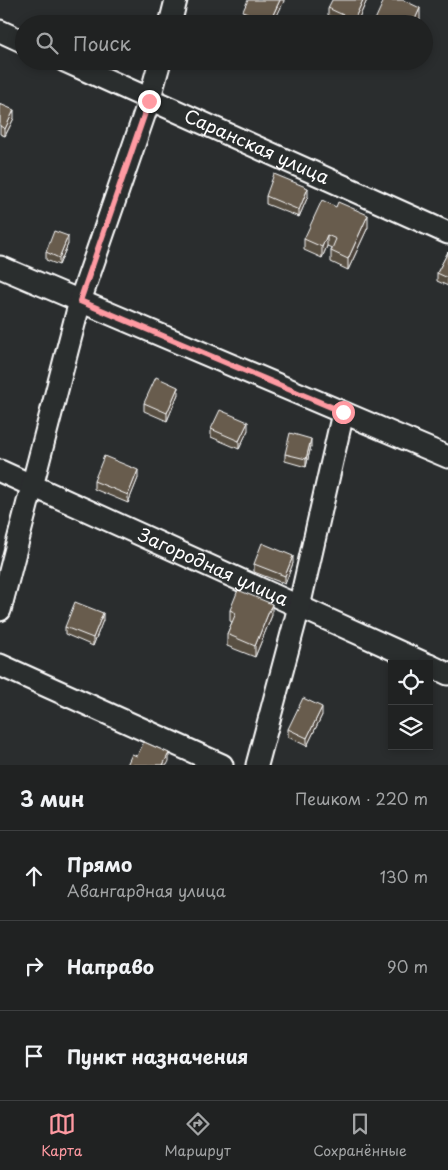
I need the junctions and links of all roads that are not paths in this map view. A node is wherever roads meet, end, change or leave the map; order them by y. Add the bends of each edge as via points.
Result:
1 (176, 0) edge
2 (172, 15) edge
3 (0, 31) edge
4 (15, 38) edge
5 (84, 70) edge
6 (158, 70) edge
7 (149, 101) junction
8 (448, 233) edge
9 (0, 267) edge
10 (80, 301) junction
11 (343, 412) junction
12 (448, 457) edge
13 (0, 471) edge
14 (32, 486) junction
15 (299, 607) junction
16 (0, 610) edge
17 (417, 660) edge
18 (0, 665) edge
19 (433, 667) edge
20 (448, 674) edge
21 (222, 765) edge
22 (258, 765) edge

1 - 2 street
3 - 4 street
5 - 7 street, Саранская улица
6 - 7 street
7 - 8 street, Саранская улица
7 - 10 street
9 - 10 street
10 - 11 street
10 - 14 street
11 - 12 street
11 - 15 street
13 - 14 street, Загородная улица
14 - 15 street, Загородная улица
14 - 16 street
15 - 17 street, Загородная улица
15 - 22 street
18 - 21 street
19 - 20 street

